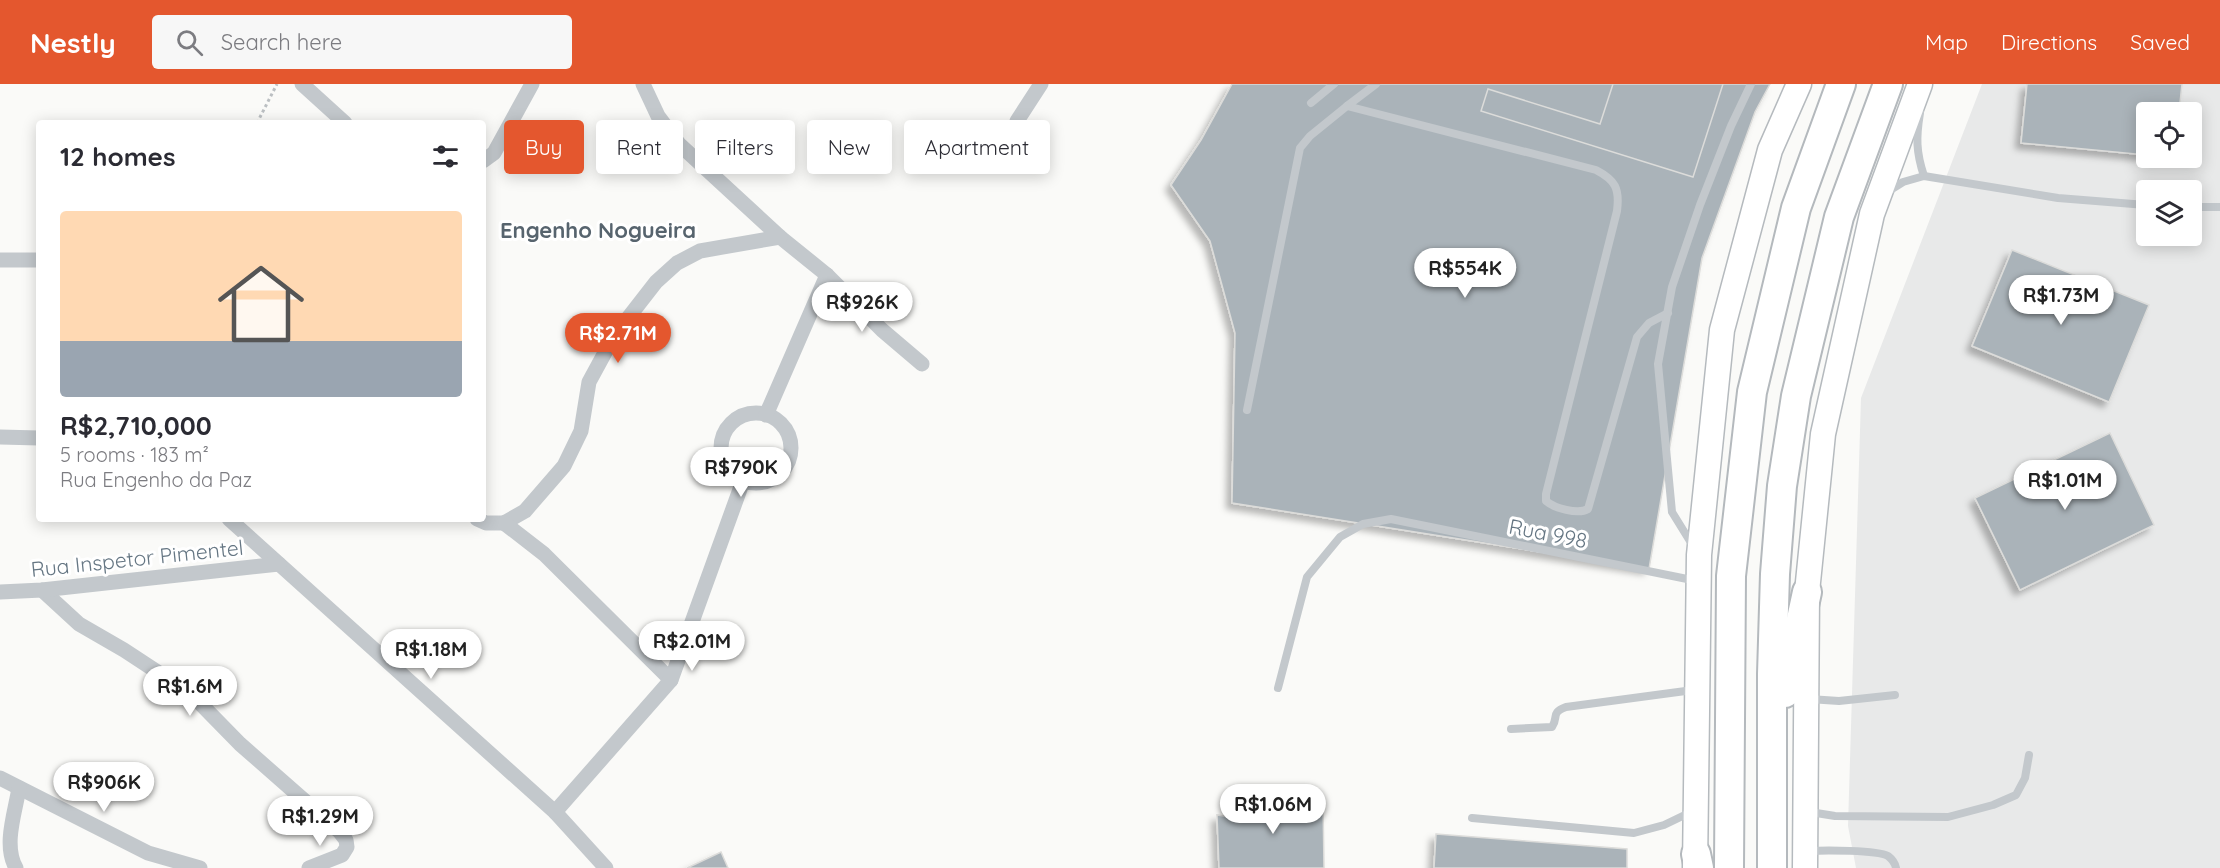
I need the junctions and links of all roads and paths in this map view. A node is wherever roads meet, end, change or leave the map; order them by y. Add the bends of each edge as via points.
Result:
1 (277, 84) edge
2 (302, 84) edge
3 (532, 84) edge
4 (644, 84) edge
5 (1041, 84) edge
6 (1334, 84) edge
7 (1376, 84) edge
8 (1751, 84) edge
9 (1798, 84) edge
10 (1841, 84) edge
11 (1888, 84) edge
12 (1922, 94) edge
13 (1311, 103) dead end
14 (1347, 106) junction
15 (259, 120) edge
16 (342, 120) edge
17 (1018, 120) edge
18 (486, 159) edge
19 (1924, 176) junction
20 (2136, 204) edge
21 (2202, 207) edge
22 (2220, 207) edge
23 (1872, 214) junction
24 (780, 237) junction
25 (0, 260) edge
26 (36, 260) edge
27 (827, 275) junction
28 (1668, 313) junction
29 (922, 364) dead end
30 (1247, 410) dead end
31 (766, 415) junction
32 (0, 436) edge
33 (36, 438) edge
34 (743, 481) junction
35 (232, 522) edge
36 (484, 522) edge
37 (504, 523) junction
38 (1699, 555) junction
39 (279, 564) junction
40 (1698, 582) junction
41 (42, 590) junction
42 (0, 592) edge
43 (1807, 592) junction
44 (671, 680) junction
45 (1278, 688) dead end
46 (1698, 689) junction
47 (1895, 694) dead end
48 (1807, 699) junction
49 (1511, 729) dead end
50 (2029, 755) dead end
51 (1773, 772) junction
52 (0, 778) edge
53 (19, 788) junction
54 (1696, 809) junction
55 (1805, 811) junction
56 (555, 812) junction
57 (1472, 818) dead end
58 (1805, 859) edge
59 (1697, 863) edge
60 (16, 868) edge
61 (200, 868) edge
62 (309, 868) edge
63 (606, 868) edge
64 (1728, 868) edge
65 (1772, 868) edge
66 (1896, 868) edge

1 - 15 path
2 - 16 street
3 - 18 street via 494,153
4 - 24 street via 658,116 679,144
5 - 17 street
6 - 13 lane
7 - 14 lane
8 - 28 lane via 1700,205 1672,287
9 - 38 main road via 1770,150 1722,330
10 - 64 highway via 1796,208 1752,392 1731,576
11 - 51 highway via 1839,217 1796,396 1782,486 1775,574
12 - 19 lane via 1917,138
12 - 23 main road
14 - 28 lane via 1596,170 1610,177 1617,189 1617,211 1546,494 1551,505 1580,512 1588,509 1637,337 1649,323
14 - 30 lane via 1300,148
19 - 20 lane via 2058,198
19 - 23 lane via 1903,182 1883,195
21 - 22 lane
23 - 43 main road via 1823,434
24 - 27 street
24 - 37 street via 700,251 677,263 656,282 614,336 589,382 581,431 564,465 525,511
25 - 26 street
27 - 29 street
27 - 31 street
28 - 38 lane via 1658,364 1672,512
31 - 34 street via 742,417 725,432 721,444 726,467
31 - 34 street via 785,429 790,440 787,464 767,482
32 - 33 street
34 - 44 street
35 - 39 street
36 - 37 street
37 - 44 street via 543,554
38 - 40 main road
39 - 41 street, Rua Inspetor Pimentel
39 - 56 street
40 - 45 lane, Rua 998 via 1391,519 1363,524 1340,537 1307,578
40 - 46 main road
41 - 42 street, Rua Inspetor Pimentel
41 - 62 street via 79,624 191,694 240,744 339,831 348,847 342,855
43 - 48 main road
43 - 51 highway via 1788,676
44 - 56 street
46 - 49 lane via 1566,707 1555,714 1552,727
46 - 54 main road
47 - 48 lane via 1839,701
48 - 55 main road
50 - 55 lane via 2025,778 2016,795 1948,817 1835,816
51 - 65 highway
52 - 53 street
53 - 60 street via 10,835
53 - 61 street via 148,853
54 - 57 lane via 1664,825 1634,833
54 - 59 main road
55 - 58 main road
56 - 63 street
58 - 66 lane via 1838,850 1887,855

